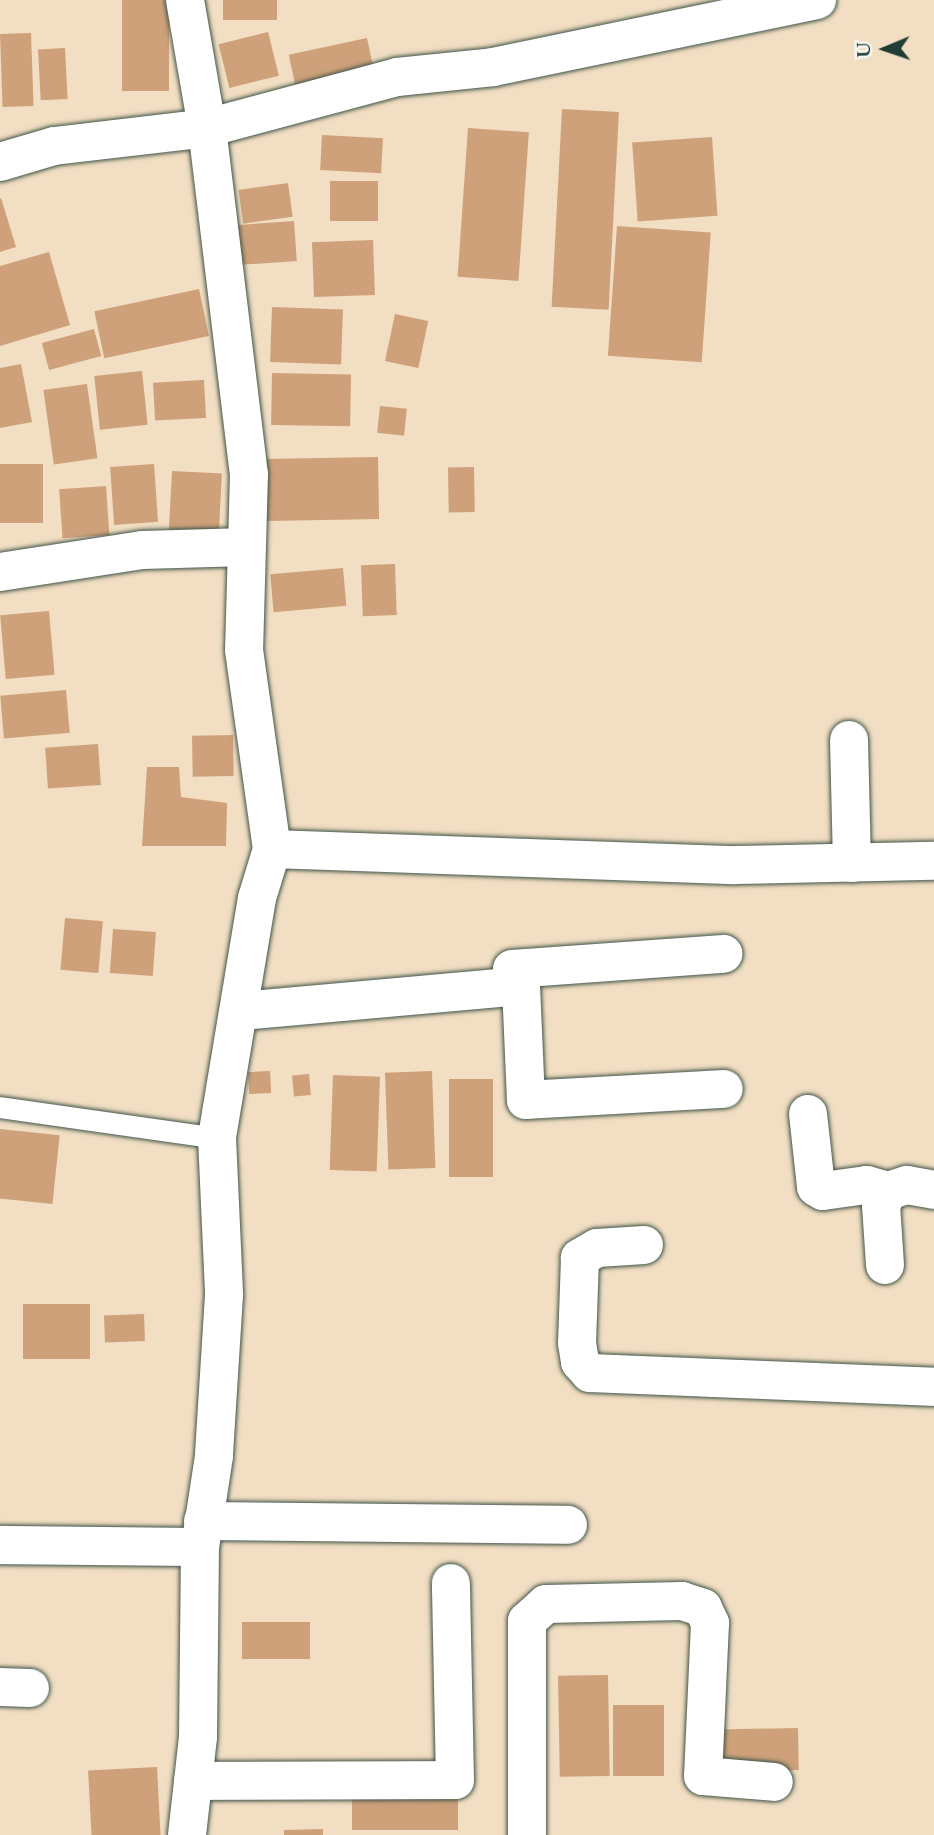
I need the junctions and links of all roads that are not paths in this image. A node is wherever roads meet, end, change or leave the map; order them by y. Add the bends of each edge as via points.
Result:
1 (185, 0) edge
2 (817, 0) edge
3 (207, 128) junction
4 (0, 162) edge
5 (247, 547) junction
6 (0, 572) edge
7 (849, 740) dead end
8 (272, 849) junction
9 (934, 861) edge
10 (852, 863) junction
11 (723, 954) dead end
12 (521, 986) junction
13 (241, 1011) junction
14 (724, 1089) dead end
15 (0, 1107) edge
16 (808, 1114) dead end
17 (218, 1138) junction
18 (934, 1190) edge
19 (888, 1191) junction
20 (644, 1244) dead end
21 (886, 1265) dead end
22 (934, 1387) edge
23 (568, 1525) dead end
24 (201, 1534) junction
25 (0, 1545) edge
26 (451, 1583) dead end
27 (192, 1781) junction
28 (774, 1782) dead end
29 (187, 1835) edge
30 (527, 1835) edge

1 - 3 street
2 - 3 street via 493,67 397,78
3 - 4 street via 54,146
3 - 5 street via 250,474
5 - 6 street via 142,550
5 - 8 street via 244,650
7 - 10 street
8 - 10 street via 510,860
8 - 13 street via 257,898
9 - 10 street
11 - 12 street via 512,969
12 - 13 street
12 - 14 street via 526,1100
13 - 17 street
15 - 17 lane
16 - 19 street via 816,1187 823,1191 867,1185
17 - 24 street via 223,1295 214,1456
18 - 19 street via 907,1185
19 - 21 street via 881,1205
20 - 22 street via 597,1248 580,1258 577,1343 580,1362 590,1373
23 - 24 street
24 - 25 street
24 - 27 street via 198,1737
26 - 27 street via 455,1780
27 - 29 street
28 - 30 street via 703,1776 710,1623 703,1608 682,1601 546,1604 527,1621

